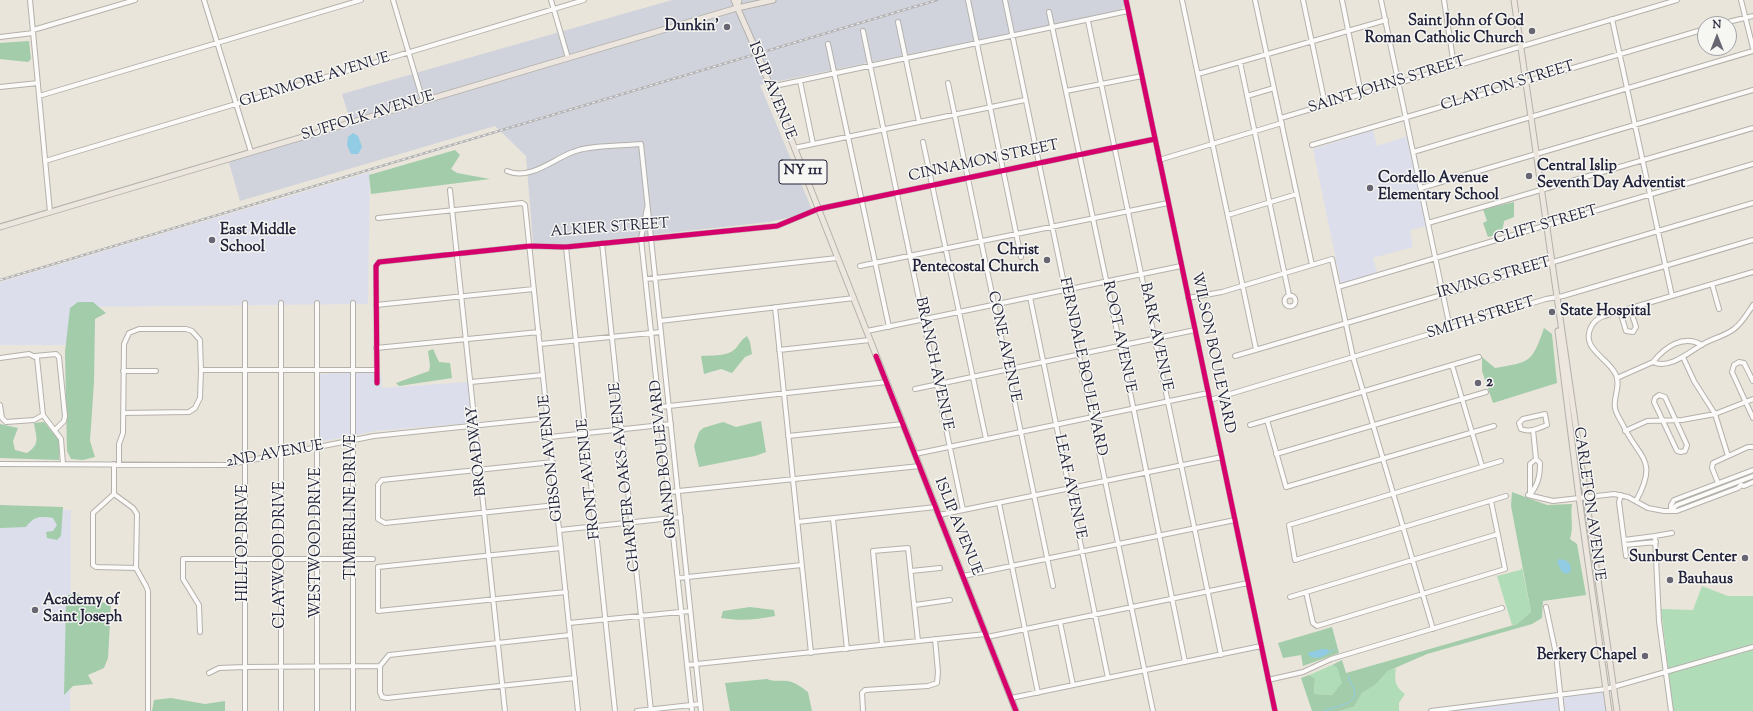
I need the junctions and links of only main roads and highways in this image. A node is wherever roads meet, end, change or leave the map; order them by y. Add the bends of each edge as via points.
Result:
1 (734, 0) edge
2 (739, 0) edge
3 (773, 0) edge
4 (1514, 0) edge
5 (737, 8) junction
6 (0, 227) edge
7 (1556, 298) junction
8 (1016, 711) edge
9 (1609, 711) edge
10 (1617, 711) edge

1 - 5 main road, NY 111
2 - 5 main road
3 - 5 main road, SUFFOLK AVENUE
4 - 7 main road, CARLETON AVENUE
5 - 6 main road, SUFFOLK AVENUE
5 - 8 main road, ISLIP AVENUE / NY 111
7 - 9 main road, CARLETON AVENUE via 1554,303 1579,498
7 - 10 main road, CARLETON AVENUE

